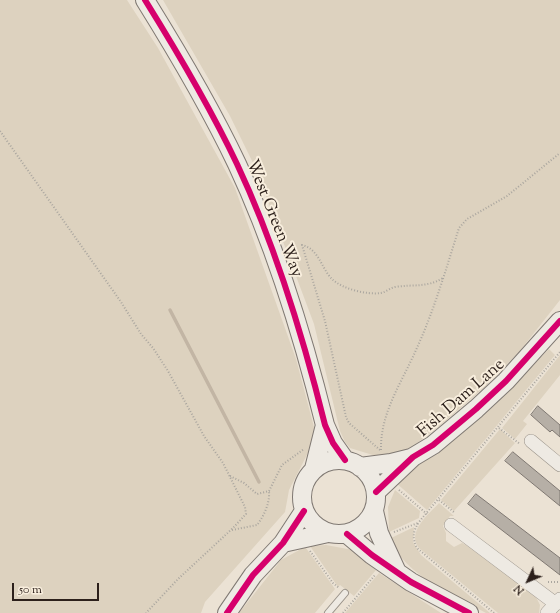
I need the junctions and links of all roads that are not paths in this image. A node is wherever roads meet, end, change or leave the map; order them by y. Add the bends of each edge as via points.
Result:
1 (145, 0) edge
2 (560, 321) edge
3 (325, 425) junction
4 (531, 441) dead end
5 (413, 457) junction
6 (353, 464) junction
7 (560, 465) edge
8 (309, 470) junction
9 (376, 492) junction
10 (300, 506) junction
11 (374, 511) junction
12 (454, 531) dead end
13 (328, 533) junction
14 (347, 534) junction
15 (283, 544) junction
16 (390, 567) junction
17 (345, 593) road end
18 (554, 605) edge
19 (227, 613) edge
20 (328, 613) edge
21 (469, 613) edge

1 - 3 street, West Green Way via 188,70 237,164 291,304
2 - 5 street, Fish Dam Lane via 476,410 433,445
3 - 6 street, West Green Way via 333,443
3 - 8 street, West Green Way
4 - 7 street
5 - 6 street, Fish Dam Lane via 391,463
5 - 9 street, Fish Dam Lane
6 - 8 street via 329,461
6 - 9 street via 373,482
8 - 10 street
9 - 11 street
10 - 13 street via 314,525
10 - 15 street
11 - 14 street via 363,526
11 - 16 street
12 - 18 street
13 - 14 street
13 - 15 street
14 - 16 street
15 - 19 street via 253,574
16 - 21 street via 426,591
17 - 20 lane

